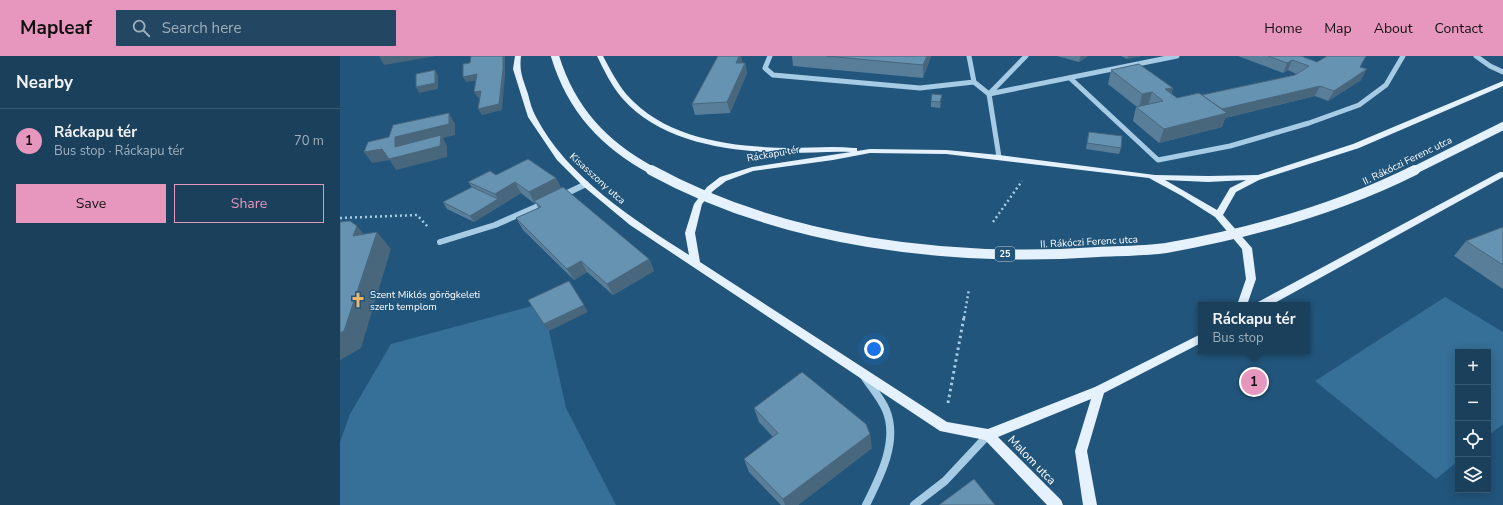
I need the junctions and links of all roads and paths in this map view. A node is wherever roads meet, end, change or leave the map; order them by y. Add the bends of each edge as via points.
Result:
1 (518, 56) edge
2 (555, 56) edge
3 (600, 56) edge
4 (770, 56) edge
5 (969, 56) edge
6 (1026, 56) edge
7 (1177, 56) edge
8 (1403, 56) edge
9 (1476, 56) edge
10 (1503, 72) edge
11 (1070, 78) junction
12 (974, 82) junction
13 (1503, 83) edge
14 (989, 94) junction
15 (1503, 126) edge
16 (870, 150) junction
17 (999, 157) junction
18 (1036, 162) junction
19 (1503, 174) edge
20 (1151, 176) junction
21 (1259, 176) junction
22 (586, 184) junction
23 (1218, 215) junction
24 (340, 218) edge
25 (993, 222) dead end
26 (440, 242) joint
27 (696, 264) junction
28 (969, 289) dead end
29 (1243, 302) edge
30 (1268, 302) edge
31 (1198, 340) edge
32 (864, 376) junction
33 (1099, 390) junction
34 (944, 427) junction
35 (988, 435) junction
36 (866, 505) edge
37 (914, 505) edge
38 (1056, 505) edge
39 (1090, 505) edge

1 - 22 main road, Kisasszony utca via 516,69 532,117 561,160
2 - 15 main road, II. Rákóczi Ferenc utca / 25, bridge via 562,79 575,102 599,133 629,158 682,187 752,214 845,238 945,252 1057,256 1164,248 1264,227 1377,189
3 - 16 main road via 627,99 652,120 687,137 722,146 782,150
4 - 12 street via 765,68 773,75 920,88
5 - 12 street
6 - 14 street
7 - 11 street
8 - 11 street via 1386,85 1359,105 1309,123 1230,146 1158,160
9 - 10 street
11 - 14 street
12 - 14 street
13 - 21 main road via 1356,146
14 - 17 street
16 - 17 main road, Ráckapu tér via 946,152
16 - 27 main road, Ráckapu tér via 833,158 752,169 723,179 710,189 698,204 690,232
17 - 18 main road, Ráckapu tér
18 - 20 main road, Ráckapu tér
18 - 25 path
19 - 30 main road
20 - 21 main road via 1208,179
20 - 23 main road, Ráckapu tér
21 - 23 main road via 1233,190
22 - 26 street via 495,225
22 - 27 main road, Kisasszony utca via 633,223
23 - 29 main road, Ráckapu tér via 1247,248 1251,279
24 - 26 path via 417,215
27 - 32 main road
28 - 34 path
31 - 33 main road
32 - 34 main road
32 - 36 street via 887,414 890,442 877,484
33 - 35 main road
33 - 39 main road via 1081,451
34 - 35 main road
35 - 37 street via 945,481
35 - 38 main road, Malom utca

